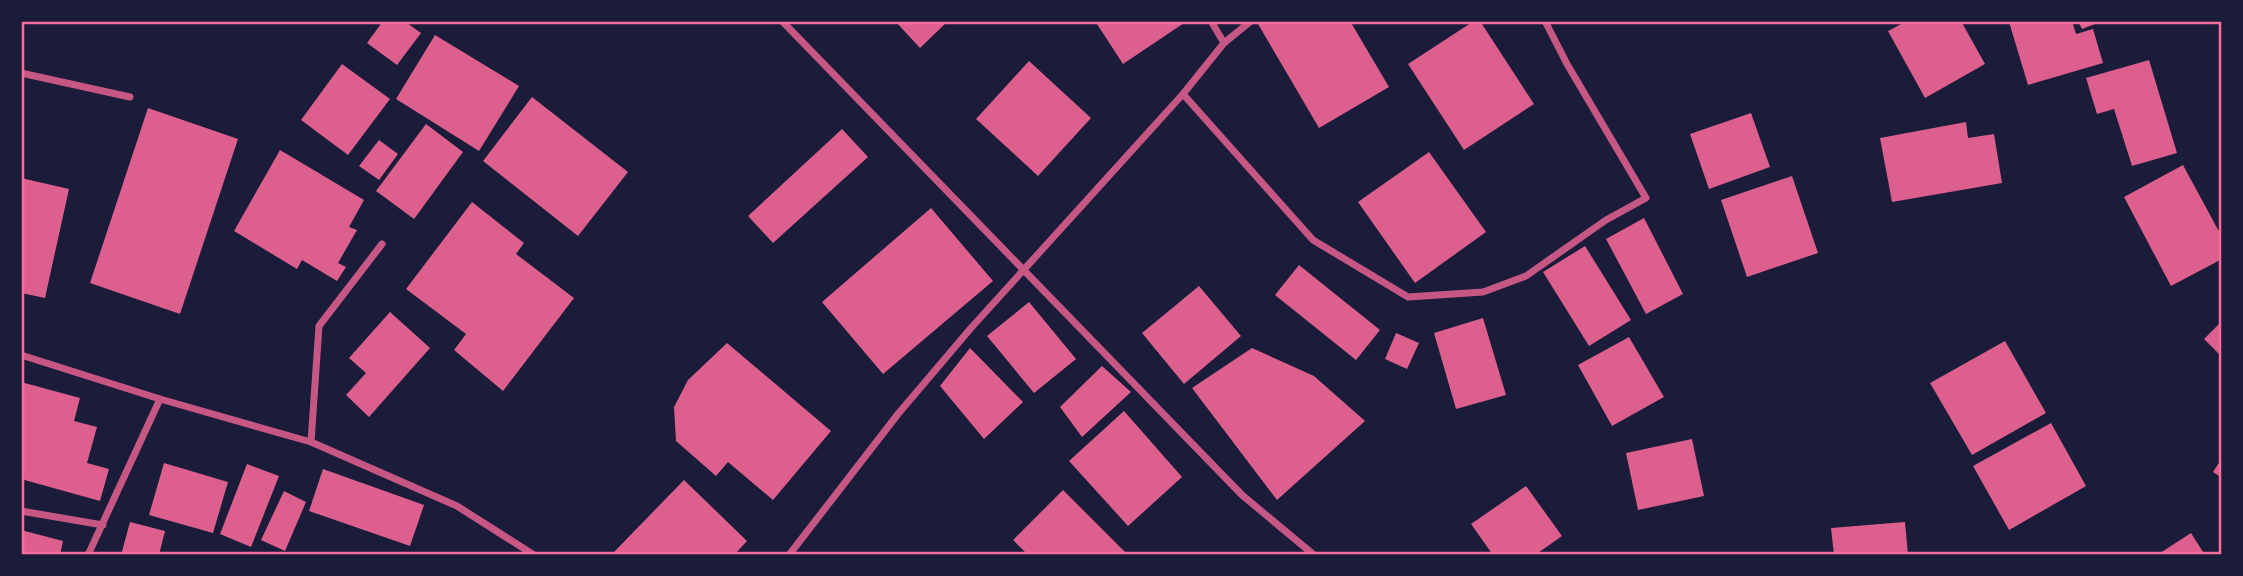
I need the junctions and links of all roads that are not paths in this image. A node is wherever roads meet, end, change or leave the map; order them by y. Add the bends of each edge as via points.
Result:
1 (782, 21) edge
2 (1211, 21) edge
3 (1251, 21) edge
4 (1545, 21) edge
5 (1224, 43) junction
6 (21, 73) edge
7 (1183, 94) junction
8 (130, 97) dead end
9 (382, 244) dead end
10 (1023, 271) junction
11 (21, 355) edge
12 (159, 399) junction
13 (311, 442) junction
14 (21, 511) edge
15 (103, 525) junction
16 (88, 555) edge
17 (534, 555) edge
18 (789, 555) edge
19 (1314, 555) edge

1 - 10 street
2 - 5 street
3 - 5 street
4 - 7 street via 1646,198 1526,276 1483,292 1408,297 1313,240
5 - 7 street
6 - 8 street
7 - 10 street
9 - 13 street via 319,326
10 - 18 street via 898,414
10 - 19 street via 1242,495
11 - 12 street
12 - 13 street
12 - 15 street
13 - 17 street via 457,506
14 - 15 street
15 - 16 street

